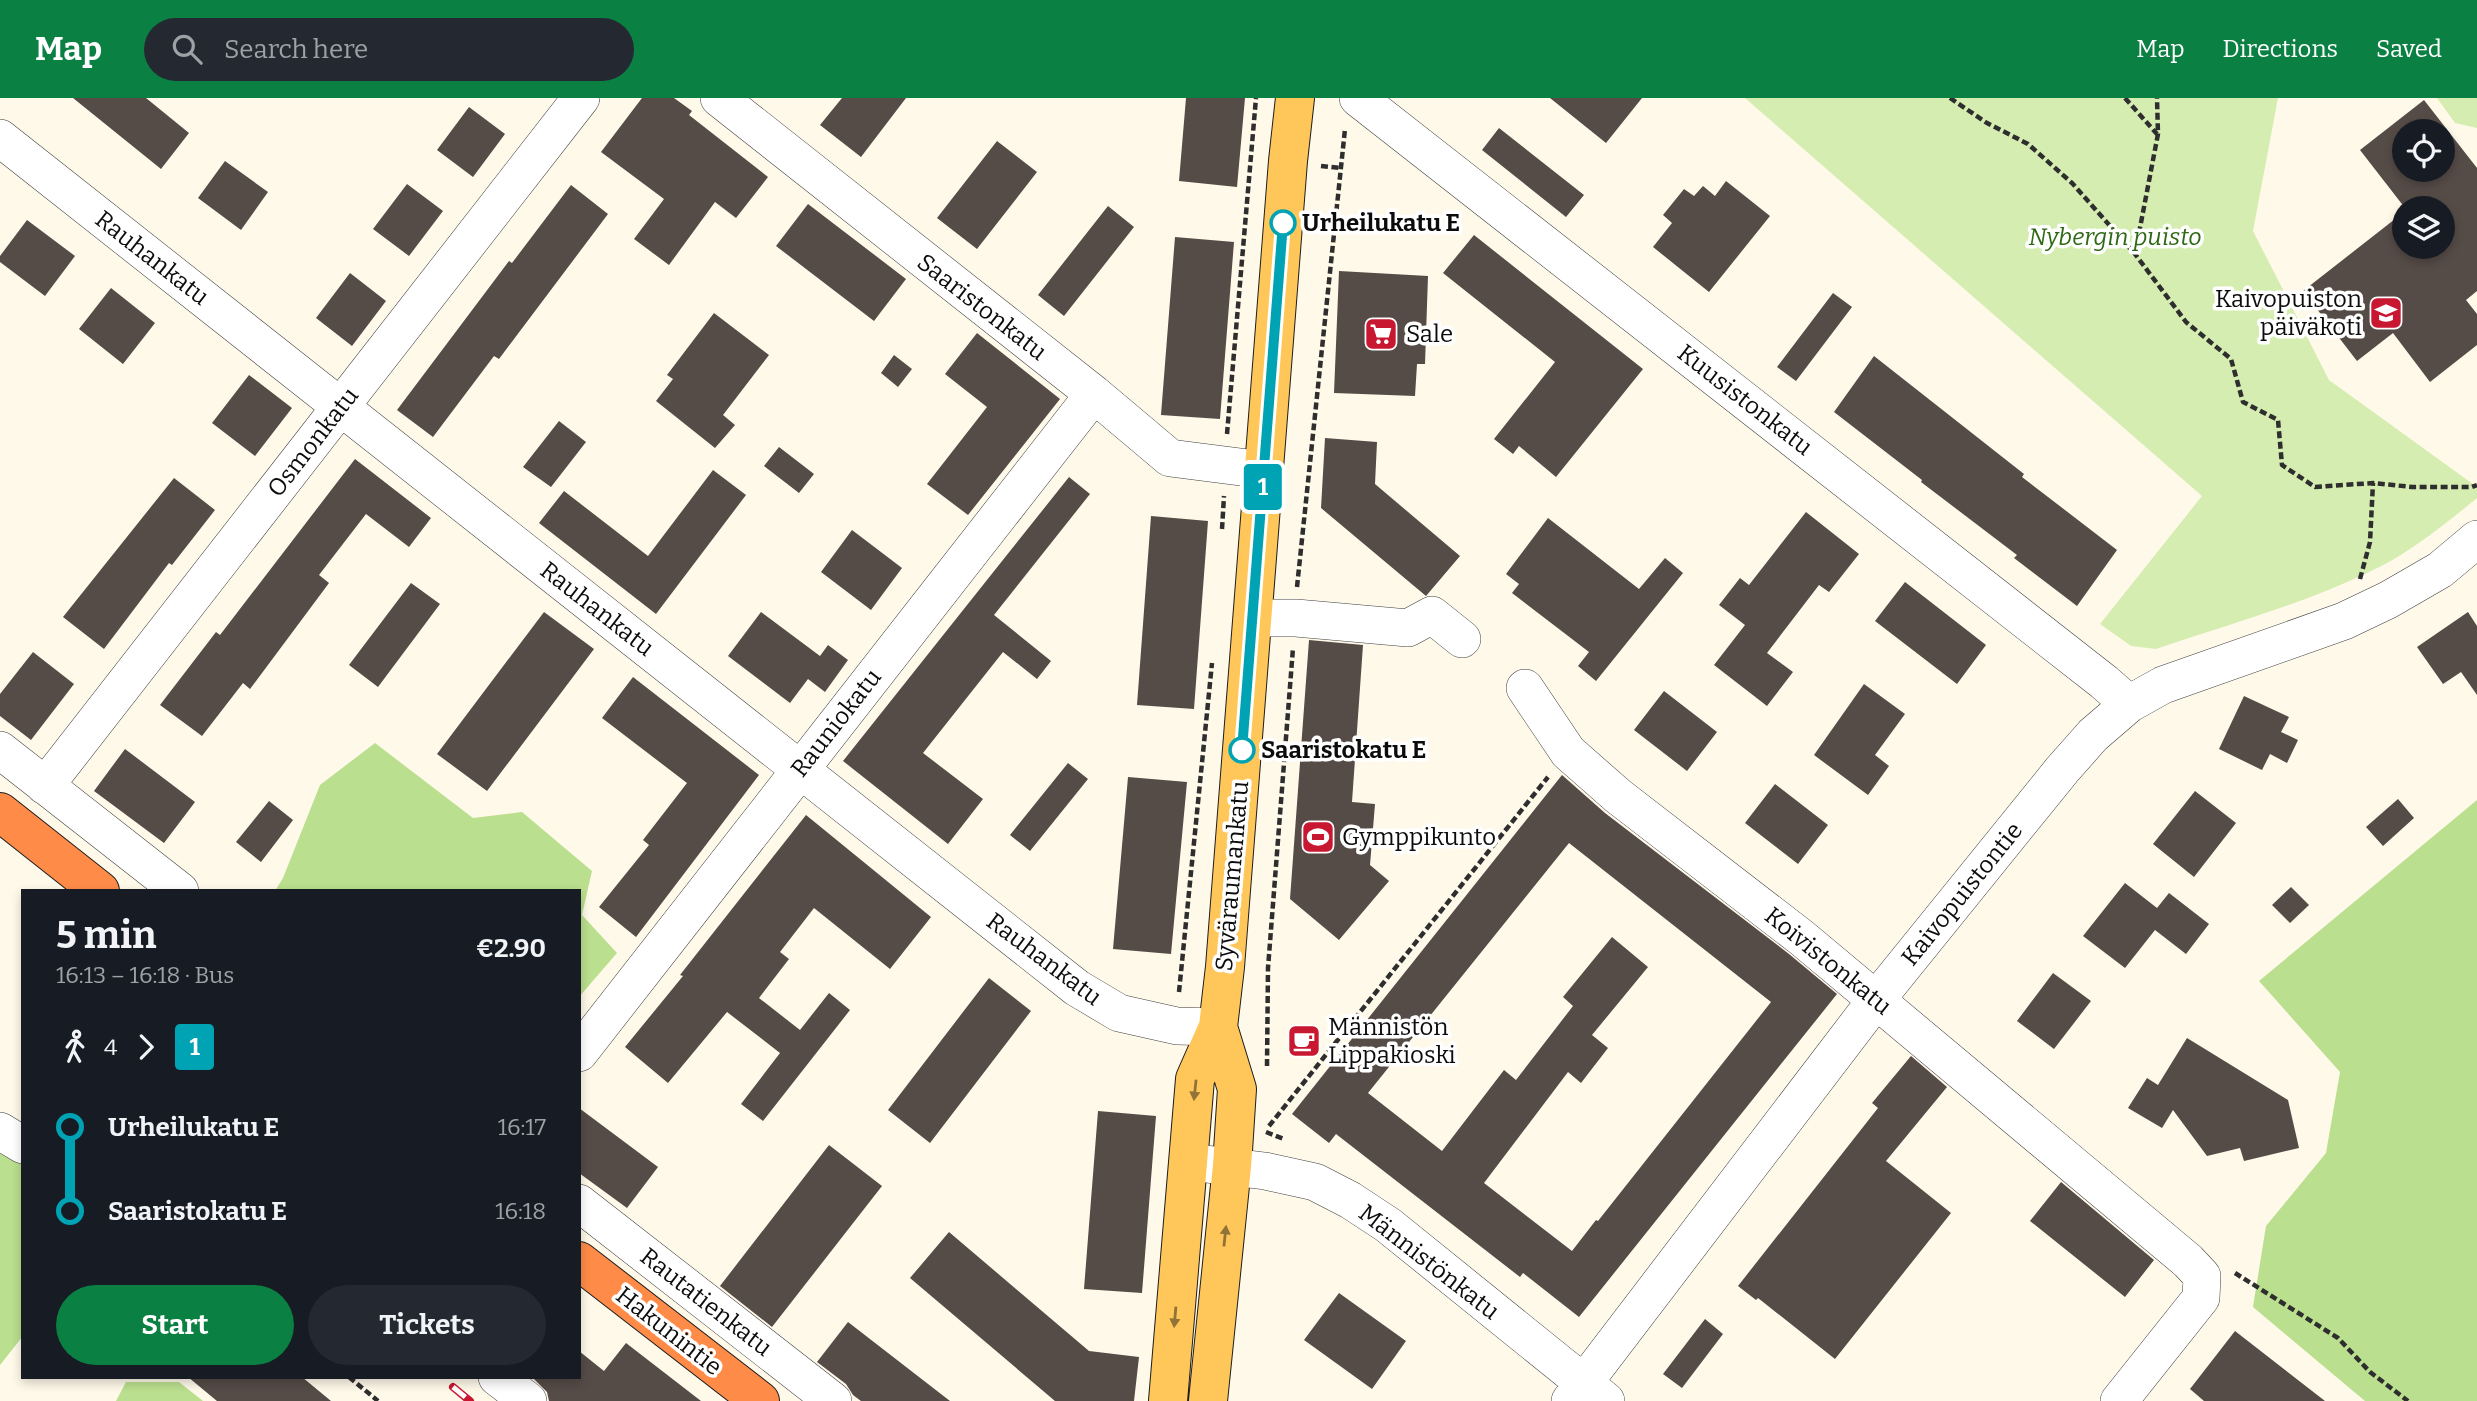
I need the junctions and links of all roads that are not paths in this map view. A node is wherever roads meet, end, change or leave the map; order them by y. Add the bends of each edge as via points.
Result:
1 (581, 98) edge
2 (719, 98) edge
3 (1295, 98) edge
4 (1358, 98) edge
5 (0, 138) edge
6 (1094, 394) junction
7 (340, 407) junction
8 (1264, 470) junction
9 (2477, 539) edge
10 (1253, 618) junction
11 (1462, 639) dead end
12 (1525, 688) dead end
13 (2129, 704) junction
14 (0, 750) edge
15 (801, 769) junction
16 (45, 786) junction
17 (0, 812) edge
18 (97, 889) edge
19 (177, 889) edge
20 (1876, 1000) junction
21 (1218, 1027) junction
22 (581, 1049) edge
23 (0, 1131) edge
24 (21, 1143) edge
25 (1189, 1162) junction
26 (1232, 1166) junction
27 (581, 1205) edge
28 (581, 1263) edge
29 (500, 1379) edge
30 (1586, 1395) edge
31 (528, 1401) edge
32 (760, 1401) edge
33 (833, 1401) edge
34 (1168, 1401) edge
35 (1208, 1401) edge
36 (2119, 1401) edge

1 - 7 street, Osmonkatu
2 - 6 street, Saaristonkatu
3 - 8 main road, Syväraumankatu
4 - 13 street, Kuusistonkatu
5 - 7 street, Rauhankatu
6 - 8 street, Saaristonkatu via 1170,458
6 - 15 street, Rauniokatu
7 - 15 street, Rauhankatu
7 - 16 street, Osmonkatu
8 - 10 main road, Syväraumankatu
9 - 13 street, Kaivopuistontie via 2440,570 2344,621 2199,671
10 - 11 street via 1408,628 1432,615
10 - 21 main road, Syväraumankatu
12 - 20 street, Koivistonkatu via 1568,752
13 - 20 street, Kaivopuistontie via 2062,770
14 - 16 street
15 - 21 street, Rauhankatu via 1077,988 1119,1013 1177,1026
15 - 22 street, Rauniokatu
16 - 19 street
17 - 18 highway
20 - 30 street, Kaivopuistontie
20 - 36 street, Koivistonkatu via 2202,1276 2201,1298
21 -> 25 main road, Syväraumankatu via 1195,1079
21 - 26 main road, Syväraumankatu via 1237,1089
23 - 24 street
25 - 26 street, Männistönkatu
25 -> 34 main road, Syväraumankatu
26 - 30 street, Männistönkatu via 1315,1182 1350,1200 1388,1225
35 -> 26 main road, Syväraumankatu
27 - 33 street, Rautatienkatu
28 - 32 highway, Hakunintie
29 - 31 street

